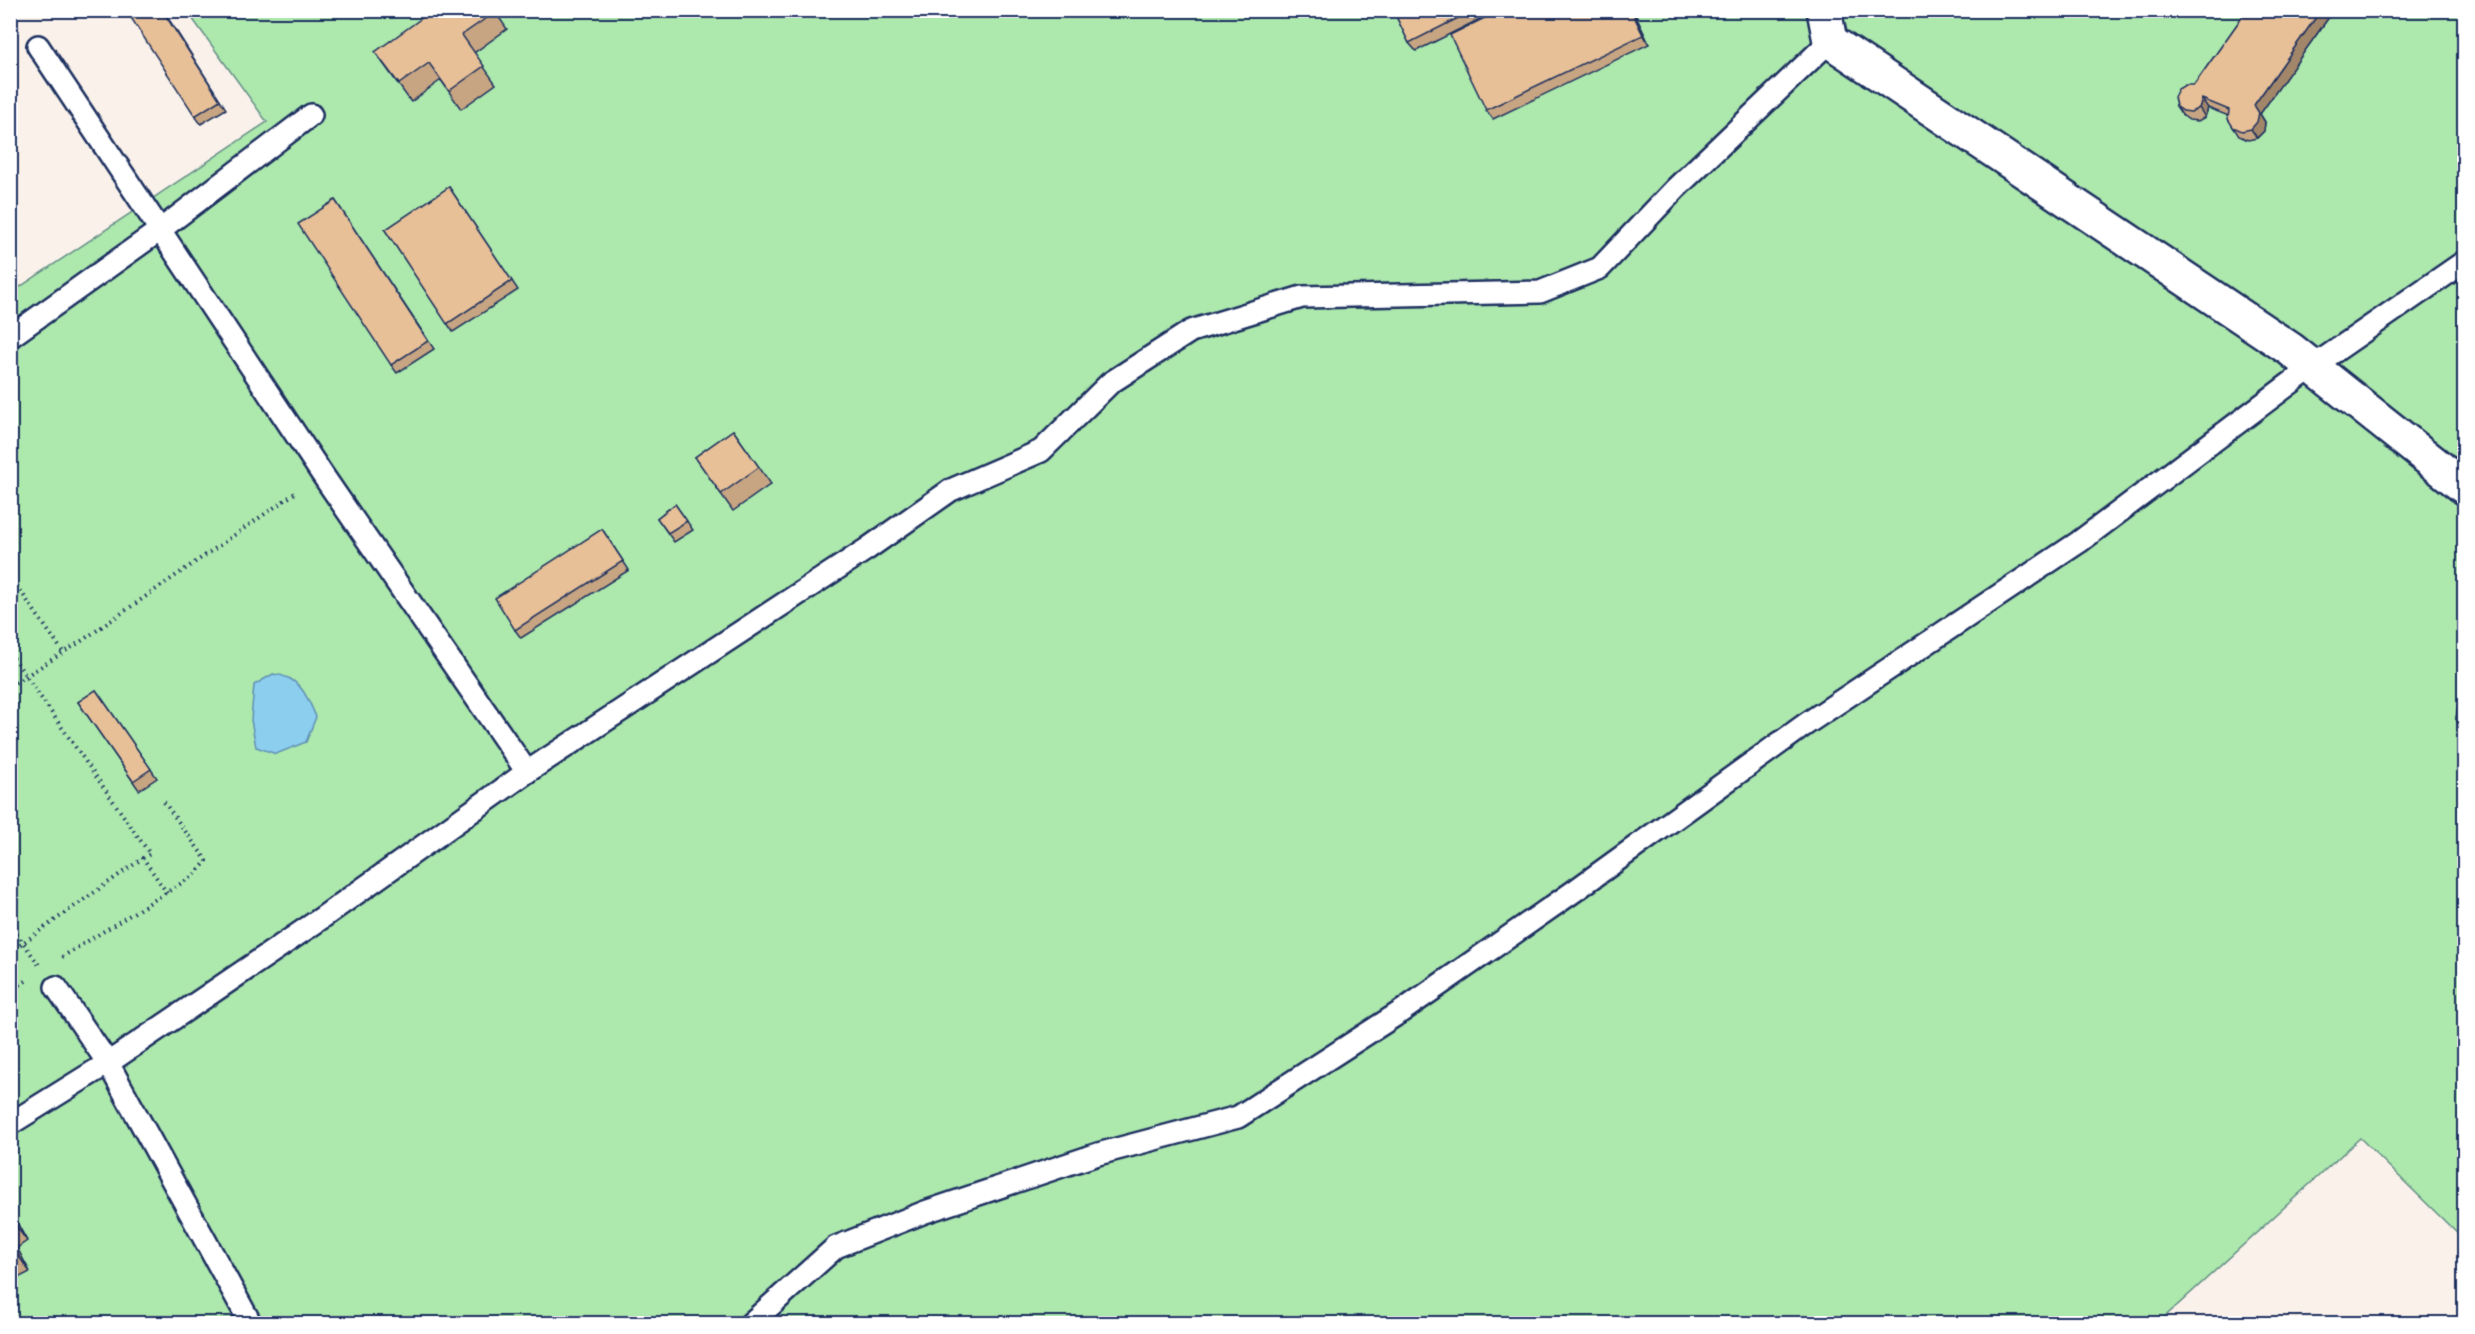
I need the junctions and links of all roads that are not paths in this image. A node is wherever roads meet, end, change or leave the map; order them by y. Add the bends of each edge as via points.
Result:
1 (1827, 26) edge
2 (38, 46) dead end
3 (311, 115) dead end
4 (160, 230) junction
5 (2464, 262) edge
6 (10, 337) edge
7 (2312, 367) junction
8 (2464, 487) edge
9 (527, 772) junction
10 (56, 987) road end
11 (108, 1063) junction
12 (10, 1124) edge
13 (251, 1323) edge
14 (750, 1323) edge

1 - 7 street
1 - 9 lane via 1600,268 1540,292 1302,297 1191,331 1110,383 1041,451 951,490
2 - 4 lane
3 - 4 lane
4 - 6 lane
4 - 9 lane
5 - 7 lane
7 - 8 street
7 - 14 lane via 2079,542 1806,724 1402,1011 1238,1116 1098,1154 925,1212 837,1247
9 - 11 lane
10 - 11 lane
11 - 12 lane
11 - 13 lane

